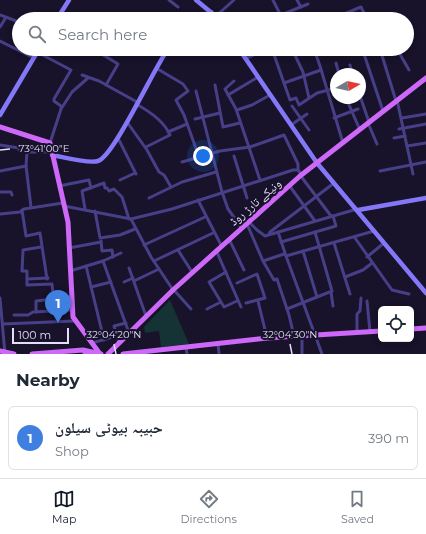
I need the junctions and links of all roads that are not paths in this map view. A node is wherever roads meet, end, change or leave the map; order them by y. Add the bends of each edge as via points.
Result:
1 (69, 0) edge
2 (169, 0) edge
3 (196, 0) edge
4 (234, 0) edge
5 (273, 0) edge
6 (297, 0) edge
7 (202, 2) edge
8 (308, 4) dead end
9 (178, 7) dead end
10 (301, 7) junction
11 (61, 12) edge
12 (211, 12) edge
13 (223, 12) edge
14 (279, 12) edge
15 (286, 12) edge
16 (349, 12) edge
17 (364, 12) edge
18 (0, 15) edge
19 (5, 19) junction
20 (12, 20) edge
21 (0, 27) edge
22 (0, 41) edge
23 (12, 47) edge
24 (30, 56) edge
25 (48, 56) edge
26 (105, 56) edge
27 (164, 56) edge
28 (244, 56) edge
29 (251, 56) edge
30 (274, 56) edge
31 (295, 56) edge
32 (316, 56) edge
33 (365, 56) edge
34 (382, 56) edge
35 (401, 56) edge
36 (34, 58) joint
37 (245, 59) junction
38 (336, 63) dead end
39 (156, 68) junction
40 (337, 68) edge
41 (321, 70) junction
42 (409, 70) dead end
43 (82, 75) dead end
44 (258, 77) junction
45 (304, 77) junction
46 (88, 78) junction
47 (426, 78) edge
48 (234, 81) dead end
49 (284, 83) junction
50 (106, 85) junction
51 (215, 85) dead end
52 (330, 90) edge
53 (196, 91) dead end
54 (327, 91) junction
55 (228, 95) junction
56 (270, 95) junction
57 (309, 98) junction
58 (397, 101) junction
59 (137, 103) junction
60 (348, 104) edge
61 (363, 104) edge
62 (292, 106) dead end
63 (61, 109) junction
64 (358, 109) dead end
65 (237, 110) junction
66 (351, 112) junction
67 (383, 112) junction
68 (220, 113) junction
69 (307, 114) dead end
70 (426, 114) edge
71 (0, 115) edge
72 (203, 117) junction
73 (301, 118) junction
74 (334, 118) junction
75 (402, 118) junction
76 (195, 119) dead end
77 (127, 122) junction
78 (240, 123) junction
79 (369, 123) junction
80 (187, 124) junction
81 (426, 124) edge
82 (291, 125) junction
83 (0, 127) edge
84 (399, 128) dead end
85 (404, 128) junction
86 (309, 130) dead end
87 (360, 130) junction
88 (168, 132) junction
89 (406, 136) junction
90 (118, 138) junction
91 (394, 138) dead end
92 (50, 143) junction
93 (343, 143) junction
94 (426, 143) edge
95 (376, 144) dead end
96 (0, 145) edge
97 (407, 146) junction
98 (146, 147) junction
99 (249, 148) junction
100 (27, 152) junction
101 (51, 154) junction
102 (211, 154) junction
103 (234, 156) dead end
104 (199, 157) junction
105 (182, 162) dead end
106 (426, 162) edge
107 (317, 163) junction
108 (411, 165) junction
109 (26, 166) junction
110 (0, 171) edge
111 (380, 171) dead end
112 (216, 172) junction
113 (300, 173) junction
114 (413, 174) dead end
115 (120, 180) dead end
116 (260, 180) junction
117 (334, 182) junction
118 (289, 185) junction
119 (58, 186) junction
120 (242, 186) junction
121 (92, 188) junction
122 (171, 188) junction
123 (0, 192) edge
124 (222, 192) junction
125 (12, 195) dead end
126 (316, 196) junction
127 (149, 198) dead end
128 (246, 198) dead end
129 (426, 198) edge
130 (198, 200) junction
131 (63, 204) junction
132 (304, 206) junction
133 (31, 208) junction
134 (22, 210) junction
135 (85, 210) junction
136 (358, 210) junction
137 (95, 211) junction
138 (0, 214) edge
139 (332, 216) junction
140 (205, 218) junction
141 (130, 219) junction
142 (315, 221) junction
143 (247, 222) junction
144 (241, 227) junction
145 (135, 229) junction
146 (375, 231) junction
147 (278, 232) junction
148 (315, 232) junction
149 (213, 233) junction
150 (269, 234) junction
151 (100, 238) junction
152 (229, 238) junction
153 (355, 238) junction
154 (101, 242) junction
155 (281, 242) junction
156 (334, 243) junction
157 (384, 243) junction
158 (144, 245) junction
159 (221, 246) junction
160 (41, 247) junction
161 (319, 247) junction
162 (69, 248) junction
163 (178, 250) junction
164 (216, 250) junction
165 (303, 251) junction
166 (121, 253) dead end
167 (285, 255) junction
168 (113, 257) junction
169 (367, 257) junction
170 (103, 261) junction
171 (154, 261) junction
172 (263, 261) junction
173 (372, 263) junction
174 (86, 266) junction
175 (129, 268) dead end
176 (159, 269) junction
177 (70, 270) junction
178 (244, 270) dead end
179 (192, 272) junction
180 (226, 272) junction
181 (345, 277) junction
182 (27, 279) junction
183 (47, 279) junction
184 (133, 280) junction
185 (111, 282) junction
186 (124, 282) dead end
187 (237, 283) dead end
188 (49, 284) junction
189 (91, 287) junction
190 (173, 290) junction
191 (331, 292) junction
192 (426, 293) edge
193 (350, 294) dead end
194 (409, 294) dead end
195 (71, 297) junction
196 (317, 297) junction
197 (361, 298) dead end
198 (0, 299) edge
199 (53, 299) junction
200 (367, 300) dead end
201 (237, 301) junction
202 (258, 301) junction
203 (221, 302) junction
204 (246, 303) dead end
205 (304, 303) junction
206 (334, 306) dead end
207 (241, 307) dead end
208 (287, 308) junction
209 (191, 309) dead end
210 (207, 309) dead end
211 (72, 310) junction
212 (55, 311) junction
213 (36, 312) junction
214 (14, 315) dead end
215 (146, 316) junction
216 (74, 321) junction
217 (126, 323) junction
218 (3, 324) junction
219 (426, 328) edge
220 (414, 329) edge
221 (378, 331) edge
222 (370, 332) junction
223 (129, 333) junction
224 (357, 333) junction
225 (316, 335) junction
226 (116, 336) junction
227 (294, 336) junction
228 (302, 336) junction
229 (267, 338) junction
230 (5, 339) junction
231 (0, 340) edge
232 (104, 340) junction
233 (91, 342) junction
234 (119, 343) junction
235 (218, 344) junction
236 (186, 347) junction
237 (0, 351) edge
238 (84, 352) edge
239 (155, 352) edge
240 (7, 353) edge
241 (14, 354) edge
242 (32, 354) edge
243 (93, 354) edge
244 (101, 354) edge
245 (108, 354) edge
246 (123, 354) edge
247 (187, 354) edge
248 (219, 354) edge
249 (302, 354) edge
250 (322, 354) edge

1 - 11 main road
2 - 9 street
3 - 7 main road
4 - 13 street
5 - 14 street
6 - 10 street
7 - 12 main road
8 - 10 street
10 - 15 street
16 - 17 street via 361,7
18 - 19 street
19 - 20 street
19 - 21 street
22 - 23 street
24 - 36 street
25 - 63 street via 71,70 54,99
26 - 50 street via 118,64
27 - 39 main road
28 - 37 main road
29 - 37 street
30 - 49 street
31 - 45 street
32 - 41 street
33 - 67 street
34 - 58 street
35 - 42 street
36 - 71 main road
37 - 44 main road
38 - 40 street
39 - 59 main road
39 - 80 street via 183,84 188,91 176,100
41 - 45 street
41 - 54 street
43 - 46 street
44 - 55 street
44 - 56 main road
45 - 49 street
45 - 57 street
46 - 50 street
46 - 63 street via 72,92
47 - 58 main road, ونیکے تارڑ روڈ
48 - 55 street via 225,89
49 - 57 street via 290,100 296,98 300,105
50 - 59 street
51 - 68 street
52 - 54 street
53 - 72 street
54 - 57 street
54 - 74 street
55 - 65 street
56 - 65 street
56 - 82 main road
58 - 67 main road, ونیکے تارڑ روڈ
58 - 75 street
59 - 77 main road
59 - 88 street via 150,112
60 - 66 street
61 - 79 street
62 - 73 street
63 - 92 street
64 - 66 street
65 - 78 street
66 - 74 street
66 - 87 street
67 - 79 main road, ونیکے تارڑ روڈ
68 - 72 street
68 - 78 street via 223,127
69 - 73 street
70 - 75 street
72 - 76 street
72 - 102 street
73 - 82 street
73 - 86 street
74 - 93 street
75 - 85 street
77 - 90 main road
77 - 98 street
78 - 99 street
79 - 87 main road, ونیکے تارڑ روڈ
79 - 95 street
80 - 88 street
80 - 104 street
81 - 85 street
82 - 107 main road
83 - 92 main road
84 - 85 street
85 - 89 street
87 - 93 main road, ونیکے تارڑ روڈ
88 - 98 street via 170,136
89 - 91 street
89 - 97 street
90 - 101 main road via 106,155 97,161
90 - 115 street via 135,173
92 - 101 main road
93 - 107 main road, ونیکے تارڑ روڈ
94 - 97 street
96 - 100 street
97 - 108 street
98 - 122 street
99 - 102 street
99 - 113 street via 284,135
99 - 116 street
100 - 101 street
100 - 109 street
101 - 119 main road
102 - 104 street
102 - 112 street
103 - 120 street
104 - 105 street
106 - 108 street
107 - 113 main road, ونیکے تارڑ روڈ
107 - 117 main road
108 - 111 street
108 - 114 street
109 - 110 street
109 - 133 street
112 - 122 street
112 - 124 street
113 - 116 street
113 - 118 main road, ونیکے تارڑ روڈ
113 - 126 street
116 - 120 street
117 - 126 street
117 - 136 main road
118 - 132 street
118 - 143 main road, ونیکے تارڑ روڈ
119 - 121 street via 89,180
119 - 131 main road
120 - 124 street
120 - 128 street
121 - 135 street via 82,191
121 - 141 street via 104,183 109,191 114,189 122,197
122 - 127 street
123 - 125 street via 11,192
124 - 130 street
124 - 144 street via 228,209
126 - 132 street
126 - 139 street
129 - 136 main road
130 - 140 street
130 - 141 street
131 - 133 street
131 - 135 street
131 - 162 main road via 68,222
132 - 142 street
132 - 150 street
133 - 134 street
134 - 138 street
134 - 160 street via 26,236 40,233
135 - 137 street
136 - 139 street
136 - 146 main road
137 - 141 street
137 - 151 street
139 - 142 street
139 - 148 street via 336,226
140 - 149 street
140 - 158 street
141 - 145 street
142 - 147 street
143 - 144 main road, ونیکے تارڑ روڈ
143 - 150 street via 262,234
143 - 172 street
144 - 152 main road, ونیکے تارڑ روڈ
145 - 151 street via 120,235
145 - 158 street
146 - 153 street
146 - 157 main road
147 - 150 street
147 - 155 street
148 - 155 street
148 - 161 street
149 - 159 street
149 - 163 street
151 - 154 street
152 - 159 main road, ونیکے تارڑ روڈ
152 - 178 street
153 - 156 street
153 - 169 street
154 - 162 street
154 - 168 street via 102,251 112,250
155 - 167 street
156 - 161 street
156 - 181 street
157 - 169 street
157 - 192 main road
158 - 171 street
159 - 164 main road, ونیکے تارڑ روڈ
160 - 182 street via 23,250 22,271 27,271
160 - 183 street
161 - 165 street
161 - 191 street
162 - 177 main road
163 - 171 street
163 - 179 street
164 - 179 main road, ونیکے تارڑ روڈ
164 - 180 street
165 - 167 street
165 - 196 street
166 - 168 street
167 - 172 street
167 - 205 street
168 - 170 street
169 - 173 street
170 - 174 street
170 - 185 street
171 - 176 street
172 - 208 street via 274,280 277,279
173 - 181 street via 363,270
173 - 194 street via 392,290
174 - 177 street
174 - 189 street
175 - 184 street
176 - 184 street
176 - 190 street
177 - 195 main road
179 - 190 main road, ونیکے تارڑ روڈ
180 - 201 street
180 - 203 street via 209,282
181 - 193 street
182 - 183 street
182 - 188 street via 27,286
183 - 188 street
184 - 186 street
184 - 215 street
185 - 189 street
185 - 217 street
187 - 202 street via 257,274 265,298
188 - 199 street via 52,284
189 - 232 street
190 - 209 street
190 - 215 main road, ونیکے تارڑ روڈ
191 - 196 street
191 - 206 street
195 - 199 street
195 - 211 main road
196 - 205 street
197 - 224 street
198 - 218 street
199 - 212 street
199 - 213 street via 36,301
200 - 222 street
201 - 203 street via 224,307
201 - 207 street
202 - 204 street
202 - 229 street
203 - 210 street
205 - 208 street
205 - 225 street
208 - 227 street
211 - 212 street
211 - 216 main road
212 - 213 street
213 - 214 street
215 - 223 main road, ونیکے تارڑ روڈ
216 - 218 street
216 - 233 main road
217 - 223 street
217 - 226 street via 114,326
218 - 230 street
219 - 220 main road
221 - 222 main road
222 - 224 main road
223 - 234 main road, ونیکے تارڑ روڈ
224 - 225 main road
225 - 228 main road
225 - 250 street
226 - 232 street
226 - 234 street
227 - 228 main road
227 - 229 main road
228 - 249 street
229 - 235 main road
230 - 231 street
230 - 240 street
232 - 233 street
233 - 238 main road
233 - 244 main road
234 - 245 main road, ونیکے تارڑ روڈ
235 - 236 main road
235 - 248 street
236 - 239 main road
236 - 247 street
237 - 240 main road
238 - 242 main road
238 - 243 main road
238 - 244 main road
239 - 246 main road
240 - 241 main road

